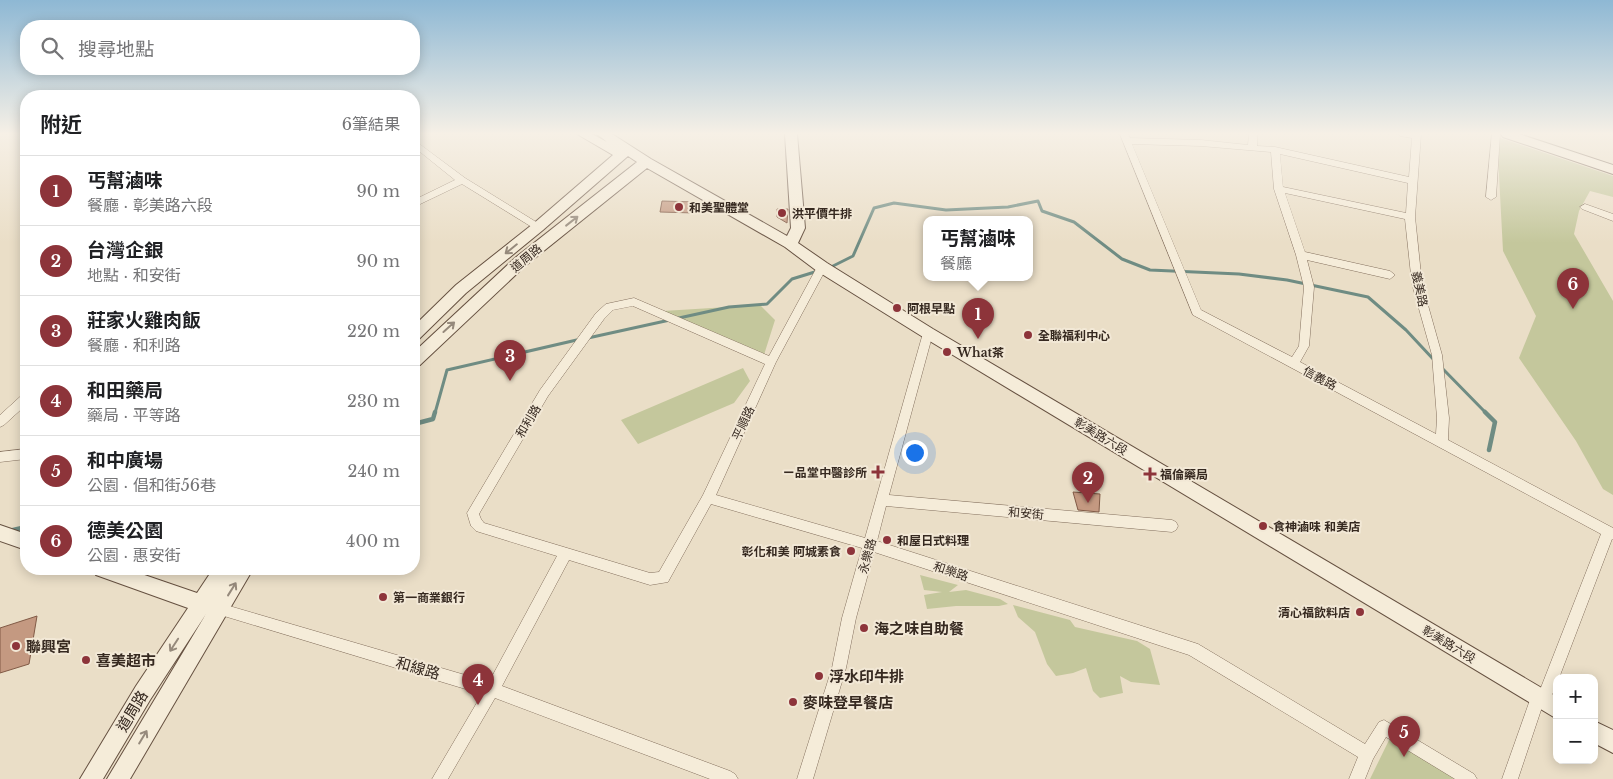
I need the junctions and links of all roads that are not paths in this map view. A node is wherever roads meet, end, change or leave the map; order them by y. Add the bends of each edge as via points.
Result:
1 (449, 170) edge
2 (603, 170) edge
3 (635, 170) edge
4 (663, 170) edge
5 (794, 170) edge
6 (1138, 170) edge
7 (1277, 170) edge
8 (1371, 170) edge
9 (1414, 170) edge
10 (1493, 170) edge
11 (462, 180) junction
12 (1413, 180) junction
13 (1279, 189) junction
14 (1491, 197) dead end
15 (420, 201) edge
16 (1586, 207) dead end
17 (1410, 217) junction
18 (1613, 218) edge
19 (538, 227) junction
20 (790, 244) junction
21 (1301, 255) junction
22 (822, 267) junction
23 (1390, 275) dead end
24 (420, 330) edge
25 (928, 333) junction
26 (420, 354) edge
27 (771, 362) junction
28 (1294, 364) junction
29 (20, 404) edge
30 (0, 422) edge
31 (1442, 442) junction
32 (20, 455) edge
33 (0, 457) edge
34 (708, 498) junction
35 (881, 500) junction
36 (1172, 526) dead end
37 (0, 533) edge
38 (1611, 533) edge
39 (20, 540) edge
40 (870, 545) junction
41 (565, 554) junction
42 (120, 575) edge
43 (222, 575) edge
44 (238, 575) edge
45 (663, 578) joint
46 (209, 606) junction
47 (492, 690) junction
48 (1546, 702) edge
49 (1598, 733) edge
50 (1613, 742) edge
51 (1367, 754) junction
52 (91, 779) edge
53 (118, 779) edge
54 (440, 779) edge
55 (730, 779) edge
56 (805, 779) edge
57 (1357, 779) edge
58 (1469, 779) edge
59 (1510, 779) edge

1 - 11 street
2 - 19 street, 道周路
26 -> 3 street, 道周路 via 520,262
4 - 20 street, 彰美路六段
5 - 20 street via 798,228
6 - 28 street, 信義路 via 1194,309
7 - 13 street
8 - 12 street
9 - 12 street, 義美路
10 - 14 street
11 - 15 street
11 - 19 street
12 - 17 street, 義美路
13 - 17 street
13 - 21 street
16 - 18 street
17 - 31 street, 義美路 via 1417,284 1438,364
19 -> 24 street, 道周路 via 461,290
20 - 22 street, 彰美路六段
21 - 23 street
21 - 28 street via 1309,287 1304,346
22 - 25 street, 彰美路六段
22 - 27 street, 平順路
25 - 35 street, 永樂路
25 - 48 street, 彰美路六段
27 - 34 street, 平順路
27 - 41 street, 和利路 via 634,302 610,307 600,316 544,393 473,513 474,522 480,527
28 - 31 street, 信義路
29 - 30 street
31 - 38 street, 信義路
32 - 33 street
34 - 40 street, 和樂路
34 - 45 street, 平順路
35 - 36 street, 和安街
35 - 40 street, 永樂路
37 - 39 street
38 - 48 street
40 - 51 street, 和樂路 via 1193,649
40 - 56 street, 永樂路 via 849,618 839,668
41 - 45 street, 和利路 via 650,579
41 - 47 street
42 - 46 street, 和線路
43 - 46 street, 道周路
46 -> 44 street, 道周路
46 - 47 street, 和線路
46 -> 52 street, 道周路
53 -> 46 main road, 道周路
47 - 54 street
47 - 55 street, 和線路
48 - 59 street
49 - 50 street
51 - 57 street
51 - 58 street via 1384,727

